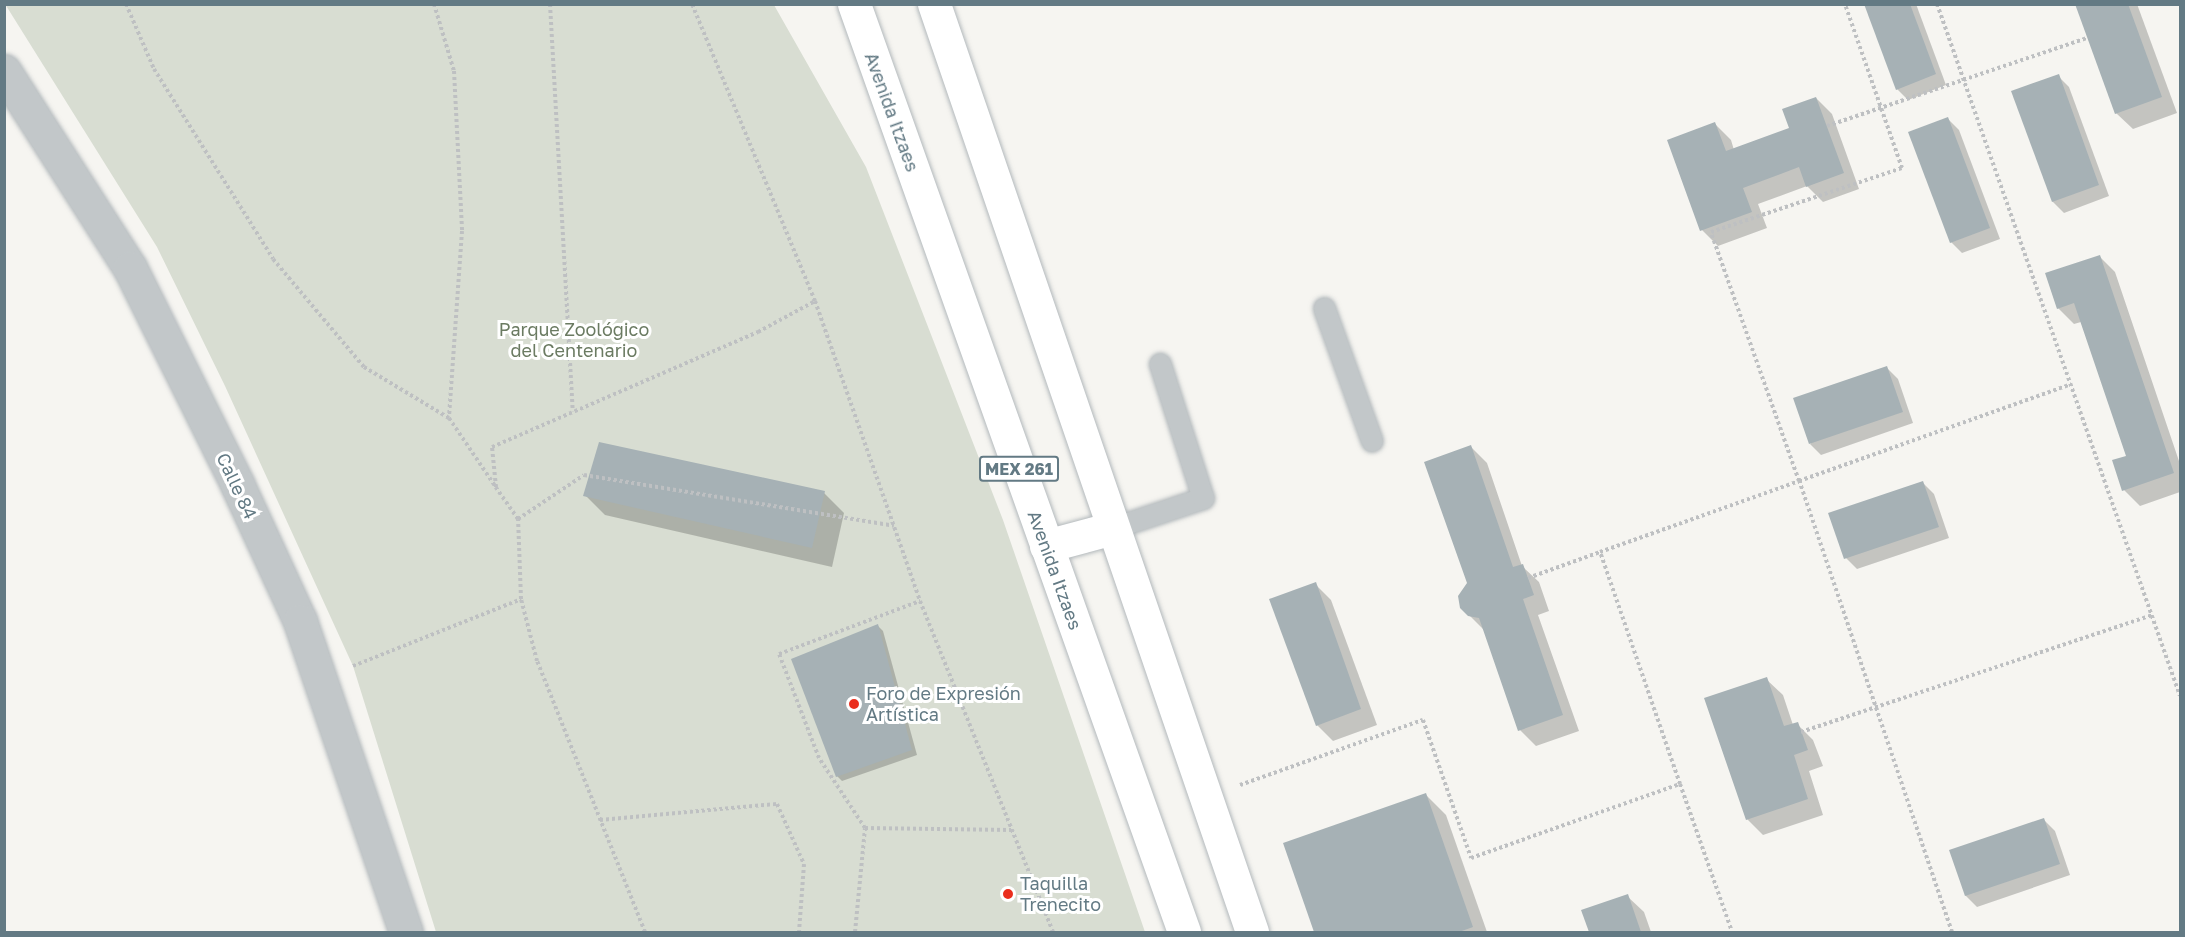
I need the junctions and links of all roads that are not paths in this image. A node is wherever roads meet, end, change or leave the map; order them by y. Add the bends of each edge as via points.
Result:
1 (854, 4) edge
2 (934, 4) edge
3 (4, 71) edge
4 (1324, 308) dead end
5 (1160, 364) dead end
6 (1372, 441) dead end
7 (1113, 528) junction
8 (1046, 546) junction
9 (405, 933) edge
10 (1184, 933) edge
11 (1252, 933) edge

1 - 8 main road, Avenida Itzaes / MEX 261
2 - 7 main road
3 - 9 street, Calle 84 via 130,268 242,495 300,621
4 - 6 lane
5 - 7 lane via 1203,498
7 - 8 main road
7 - 11 main road
8 - 10 main road, Avenida Itzaes / MEX 261

